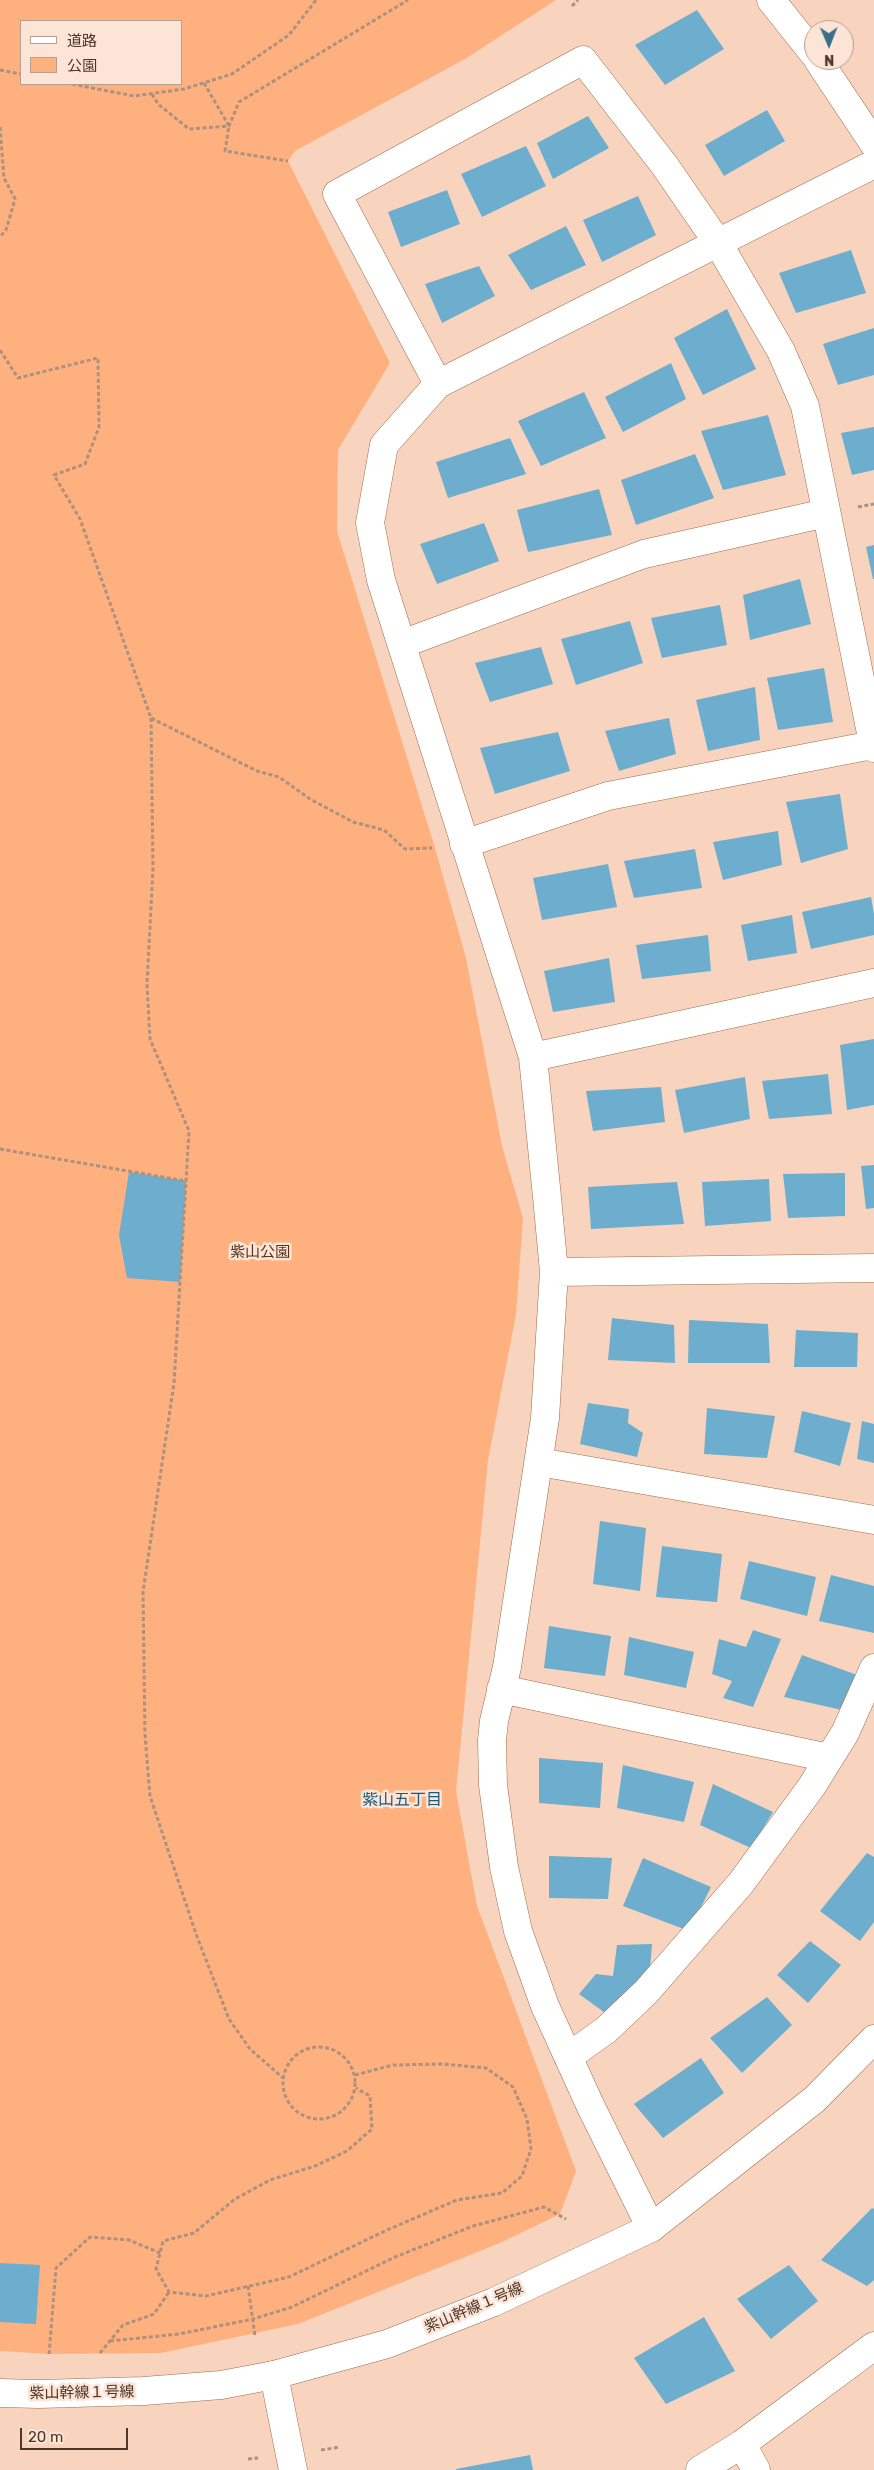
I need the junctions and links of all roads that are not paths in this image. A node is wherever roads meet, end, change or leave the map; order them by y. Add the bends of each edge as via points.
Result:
1 (771, 0) edge
2 (804, 41) edge
3 (825, 70) edge
4 (874, 144) edge
5 (874, 164) edge
6 (718, 243) junction
7 (438, 384) junction
8 (826, 513) junction
9 (402, 644) junction
10 (874, 747) edge
11 (464, 844) junction
12 (874, 983) edge
13 (533, 1057) junction
14 (874, 1268) edge
15 (554, 1272) junction
16 (539, 1462) junction
17 (874, 1520) edge
18 (874, 1668) edge
19 (501, 1689) junction
20 (829, 1758) junction
21 (874, 2040) edge
22 (568, 2057) junction
23 (651, 2228) junction
24 (874, 2346) edge
25 (274, 2375) junction
26 (0, 2393) edge
27 (742, 2444) junction
28 (293, 2470) edge
29 (700, 2470) edge
30 (756, 2470) edge

1 - 2 street
3 - 4 street
5 - 6 street
6 - 7 street
6 - 7 street via 665,166 583,60 337,194
6 - 8 street via 781,351 805,406
7 - 9 street via 384,445 370,523 381,580
8 - 9 street via 644,554
8 - 10 street
9 - 11 street
10 - 11 street via 608,796
11 - 13 street
12 - 13 street
13 - 15 street
14 - 15 street
15 - 16 street via 545,1418
16 - 17 street
16 - 19 street
18 - 20 street via 845,1733
19 - 20 street
19 - 22 street via 494,1721 493,1758 496,1814 504,1867 518,1931 545,2006
20 - 22 street via 776,1838 693,1941 606,2030
21 - 23 street, 紫山幹線１号線 via 815,2099
22 - 23 street
23 - 25 street, 紫山幹線１号線 via 476,2309 387,2344
24 - 27 street
25 - 26 street, 紫山幹線１号線 via 221,2385 144,2391
25 - 28 street
27 - 29 street
27 - 30 street

